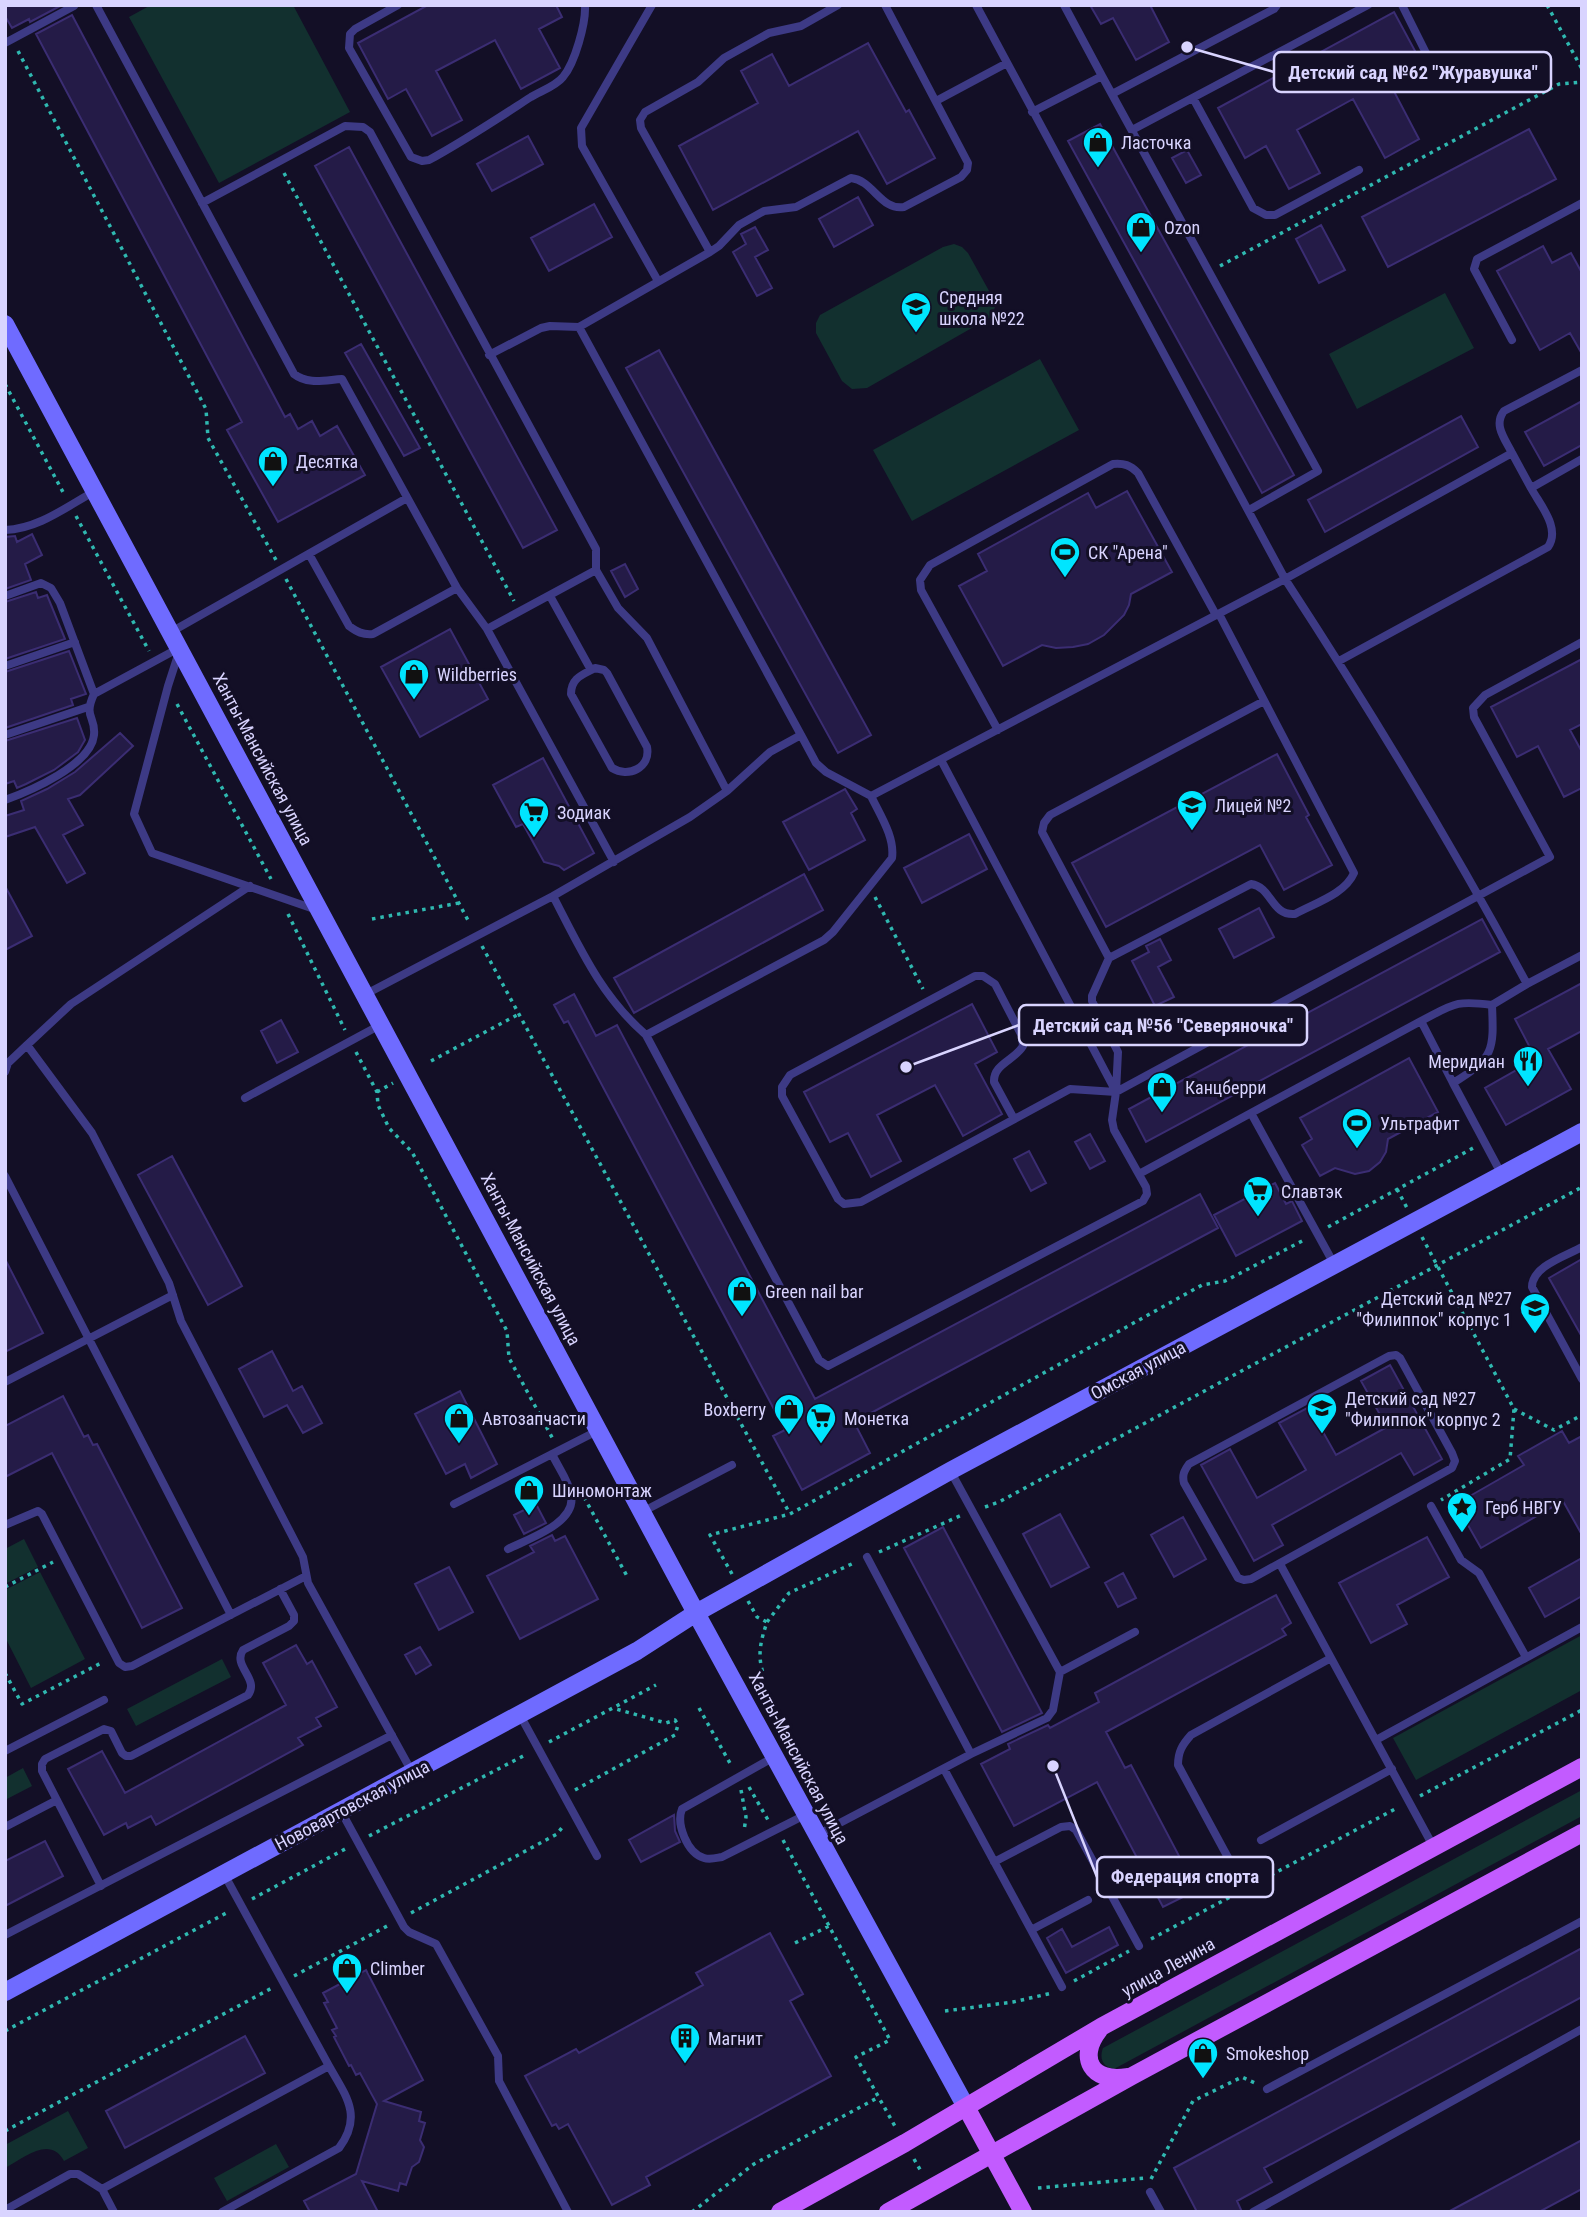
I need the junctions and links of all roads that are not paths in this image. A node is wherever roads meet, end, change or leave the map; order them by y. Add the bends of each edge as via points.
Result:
1 (74, 5) edge
2 (96, 5) edge
3 (398, 5) edge
4 (585, 5) edge
5 (652, 5) edge
6 (838, 5) edge
7 (885, 5) edge
8 (976, 5) edge
9 (1064, 5) edge
10 (1277, 5) edge
11 (1368, 5) edge
12 (1402, 5) edge
13 (9, 42) edge
14 (1430, 61) dead end
15 (1007, 63) junction
16 (1102, 76) junction
17 (1112, 94) junction
18 (1193, 98) junction
19 (936, 101) junction
20 (1032, 112) junction
21 (1132, 130) junction
22 (1359, 170) dead end
23 (202, 203) junction
24 (1582, 203) edge
25 (710, 252) junction
26 (658, 281) junction
27 (5, 324) edge
28 (579, 327) junction
29 (1511, 340) dead end
30 (489, 355) junction
31 (1582, 370) edge
32 (1512, 453) junction
33 (1582, 460) edge
34 (1531, 488) junction
35 (95, 491) junction
36 (407, 498) junction
37 (1249, 510) junction
38 (5, 530) edge
39 (309, 554) junction
40 (596, 570) junction
41 (1285, 579) junction
42 (457, 588) junction
43 (5, 596) edge
44 (550, 596) junction
45 (1217, 614) junction
46 (487, 629) junction
47 (75, 642) junction
48 (1582, 642) edge
49 (177, 643) junction
50 (1339, 661) junction
51 (5, 666) edge
52 (591, 670) junction
53 (94, 694) junction
54 (1264, 701) junction
55 (88, 707) junction
56 (998, 730) junction
57 (5, 735) edge
58 (801, 735) junction
59 (941, 760) junction
60 (727, 791) junction
61 (871, 796) junction
62 (5, 800) edge
63 (614, 862) junction
64 (250, 886) junction
65 (1480, 895) junction
66 (552, 897) junction
67 (321, 912) junction
68 (1582, 955) edge
69 (1109, 958) junction
70 (1527, 984) junction
71 (366, 994) junction
72 (1492, 1005) junction
73 (1421, 1021) junction
74 (382, 1024) junction
75 (646, 1035) junction
76 (27, 1045) junction
77 (5, 1072) edge
78 (1453, 1083) junction
79 (1116, 1092) junction
80 (245, 1098) dead end
81 (1251, 1114) junction
82 (1014, 1119) junction
83 (1582, 1132) edge
84 (1139, 1174) junction
85 (1502, 1175) junction
86 (5, 1177) edge
87 (1582, 1247) edge
88 (1334, 1264) junction
89 (173, 1295) junction
90 (89, 1339) junction
91 (1582, 1379) edge
92 (5, 1382) edge
93 (599, 1430) junction
94 (556, 1453) junction
95 (732, 1465) dead end
96 (950, 1471) junction
97 (454, 1504) dead end
98 (1431, 1506) road end
99 (642, 1512) junction
100 (5, 1525) edge
101 (508, 1549) dead end
102 (867, 1557) road end
103 (1280, 1564) junction
104 (306, 1576) junction
105 (280, 1589) junction
106 (696, 1613) junction
107 (231, 1615) junction
108 (1582, 1627) edge
109 (1135, 1632) dead end
110 (1526, 1657) junction
111 (1331, 1658) junction
112 (1060, 1672) junction
113 (104, 1700) dead end
114 (520, 1715) junction
115 (392, 1735) junction
116 (1376, 1740) junction
117 (5, 1751) edge
118 (971, 1754) junction
119 (774, 1757) junction
120 (1582, 1767) edge
121 (944, 1769) junction
122 (1392, 1769) junction
123 (412, 1772) junction
124 (57, 1800) junction
125 (341, 1811) junction
126 (805, 1815) junction
127 (5, 1827) edge
128 (1582, 1833) edge
129 (817, 1835) junction
130 (1262, 1840) dead end
131 (1433, 1846) junction
132 (597, 1856) dead end
133 (994, 1862) junction
134 (224, 1874) junction
135 (101, 1886) junction
136 (1245, 1889) road end
137 (1088, 1900) dead end
138 (1582, 1921) edge
139 (1031, 1930) junction
140 (5, 1935) edge
141 (1139, 1946) road end
142 (1062, 1987) road end
143 (5, 1992) edge
144 (1101, 2027) junction
145 (1582, 2029) edge
146 (329, 2066) junction
147 (1132, 2076) junction
148 (1266, 2089) road end
149 (966, 2107) junction
150 (992, 2154) junction
151 (102, 2189) junction
152 (1150, 2192) road end
153 (1271, 2208) edge
154 (5, 2210) edge
155 (114, 2212) edge
156 (222, 2212) edge
157 (568, 2212) edge
158 (780, 2212) edge
159 (888, 2212) edge
160 (1023, 2212) edge
161 (1161, 2212) edge
162 (1253, 2212) edge

1 - 13 lane
2 - 23 lane
3 - 4 lane via 355,29 349,48 411,157 422,161 475,135 561,80 570,67
5 - 26 lane via 580,136
6 - 25 lane via 801,26 769,33 724,58 698,82 645,112 640,120
7 - 19 lane
8 - 15 lane
9 - 16 lane
10 - 17 lane
11 - 18 lane
12 - 14 lane
15 - 19 lane
15 - 20 lane
16 - 17 lane
16 - 20 lane
17 - 21 lane
18 - 21 lane
18 - 22 lane via 1258,213 1275,215
19 - 25 lane via 968,163 961,177 897,208 861,180 851,178 796,207 764,211 739,225
20 - 37 lane
21 - 37 lane via 1318,471
23 - 30 lane via 345,126 363,127 370,132
23 - 36 lane via 294,374 313,382 342,379
24 - 29 lane via 1477,259 1474,269
25 - 26 lane
26 - 28 lane
27 - 35 main road, Ханты-Мансийская улица
28 - 30 lane via 541,328
28 - 58 lane
30 - 40 lane via 596,550
31 - 32 lane via 1504,411 1499,425
32 - 34 lane
32 - 41 lane
33 - 34 lane
34 - 50 lane via 1552,527 1548,547
35 - 38 lane via 25,528
35 - 49 main road, Ханты-Мансийская улица
36 - 39 lane
36 - 42 lane
37 - 41 lane
39 - 42 lane via 349,626 357,632 373,634
39 - 49 lane
40 - 44 lane
40 - 60 lane via 618,608 647,638
41 - 45 lane
41 - 50 lane
42 - 46 lane
43 - 47 lane via 46,584 60,603
44 - 46 lane
44 - 52 lane
45 - 54 lane
45 - 56 lane
45 - 56 lane via 1138,473 1123,463 1113,464 930,565 920,580 921,590
46 - 63 lane
47 - 51 lane
47 - 53 lane
48 - 65 lane via 1485,695 1473,708 1550,857
49 - 53 lane
49 - 64 lane via 134,814 152,853
49 - 67 main road, Ханты-Мансийская улица
50 - 65 lane
52 - 52 lane via 607,673 647,747 646,760 631,773 612,768 571,694 575,679
53 - 55 lane
54 - 69 lane via 1050,815 1044,823 1042,832
54 - 69 lane via 1351,865 1350,881 1287,915 1265,890 1251,884
55 - 57 lane
55 - 62 lane via 95,733 79,761 30,791
56 - 59 lane
58 - 60 lane via 770,752
58 - 61 lane via 826,772
59 - 61 lane
59 - 79 lane
60 - 63 lane
61 - 75 lane via 891,838 892,858 824,940
63 - 66 lane
64 - 67 lane
64 - 76 lane via 71,1004
65 - 70 lane
65 - 79 lane
66 - 71 lane
66 - 75 lane via 601,985 623,1015
67 - 71 main road, Ханты-Мансийская улица
68 - 70 lane
69 - 79 lane via 1092,1001 1118,1052
70 - 72 lane
71 - 74 main road, Ханты-Мансийская улица
72 - 73 lane via 1455,1003
72 - 78 lane via 1494,1041 1487,1056
73 - 78 lane
73 - 81 lane
74 - 80 lane
74 - 93 main road, Ханты-Мансийская улица
75 - 84 lane via 819,1360 828,1366 1143,1201 1147,1194
76 - 77 lane
76 - 89 lane via 92,1133
78 - 85 lane
79 - 82 lane via 1070,1089
79 - 84 lane via 1114,1130
81 - 84 lane
81 - 88 lane
82 - 82 lane via 994,1075 1019,1052 1022,1036 995,984 983,976 975,976 790,1075 782,1087 782,1096 844,1204 861,1202
83 - 85 main road, Омская улица
85 - 88 main road, Омская улица
86 - 90 lane
87 - 91 lane via 1536,1272 1531,1281
88 - 96 main road, Омская улица
89 - 90 lane
89 - 104 lane via 181,1321 303,1557
90 - 92 lane
90 - 107 lane
93 - 94 lane
93 - 99 main road, Ханты-Мансийская улица
94 - 97 lane
94 - 101 lane via 572,1505 562,1520
95 - 99 lane
96 - 106 main road, Омская улица
96 - 112 lane
98 - 110 lane via 1461,1560 1479,1573
99 - 106 main road, Ханты-Мансийская улица
100 - 107 lane via 38,1511 125,1667
102 - 118 lane
103 - 103 lane via 1251,1579 1238,1578 1184,1483 1185,1470 1396,1355 1452,1453 1452,1468
103 - 111 lane
104 - 105 lane
104 - 115 lane
105 - 107 lane
105 - 124 lane via 294,1621 240,1654 252,1684 248,1695 131,1756 122,1753 111,1731 104,1729 45,1759 42,1771
106 - 114 main road, Нововартовская улица
106 - 119 main road, Ханты-Мансийская улица
108 - 110 lane
109 - 112 lane
110 - 116 lane
111 - 116 lane
111 - 136 lane via 1182,1744 1178,1765
112 - 118 lane via 1053,1710 1047,1718
113 - 117 lane
114 - 123 main road, Нововартовская улица
114 - 132 lane
115 - 123 lane
115 - 135 lane
116 - 122 lane
118 - 121 lane
119 - 126 main road, Ханты-Мансийская улица
119 - 126 lane via 682,1809 681,1828 691,1848 708,1859 722,1857
120 - 131 main road, улица Ленина
121 - 129 lane
121 - 133 lane
122 - 130 lane
122 - 131 lane
123 - 125 main road, Нововартовская улица
124 - 127 lane
124 - 135 lane
125 - 134 main road, Нововартовская улица
125 - 157 lane via 404,1927 436,1944 498,2056 499,2081
126 - 129 main road, Ханты-Мансийская улица
128 - 147 main road
129 - 149 main road, Ханты-Мансийская улица
131 - 144 main road, улица Ленина
133 - 139 lane
133 - 141 lane via 1070,1826
134 - 143 main road, Нововартовская улица
134 - 146 lane
135 - 140 lane
137 - 139 lane
138 - 148 lane
139 - 142 lane
144 - 147 main road via 1088,2047 1091,2066 1105,2078
144 - 149 main road, улица Ленина
145 - 153 lane
146 - 151 lane
146 - 156 lane via 351,2105 346,2139 339,2148
147 - 150 main road
149 - 150 main road, Ханты-Мансийская улица
149 - 158 main road, улица Ленина
150 - 159 main road
150 - 160 main road, Ханты-Мансийская улица
151 - 154 lane via 70,2174
151 - 155 lane
152 - 161 lane
153 - 162 lane

